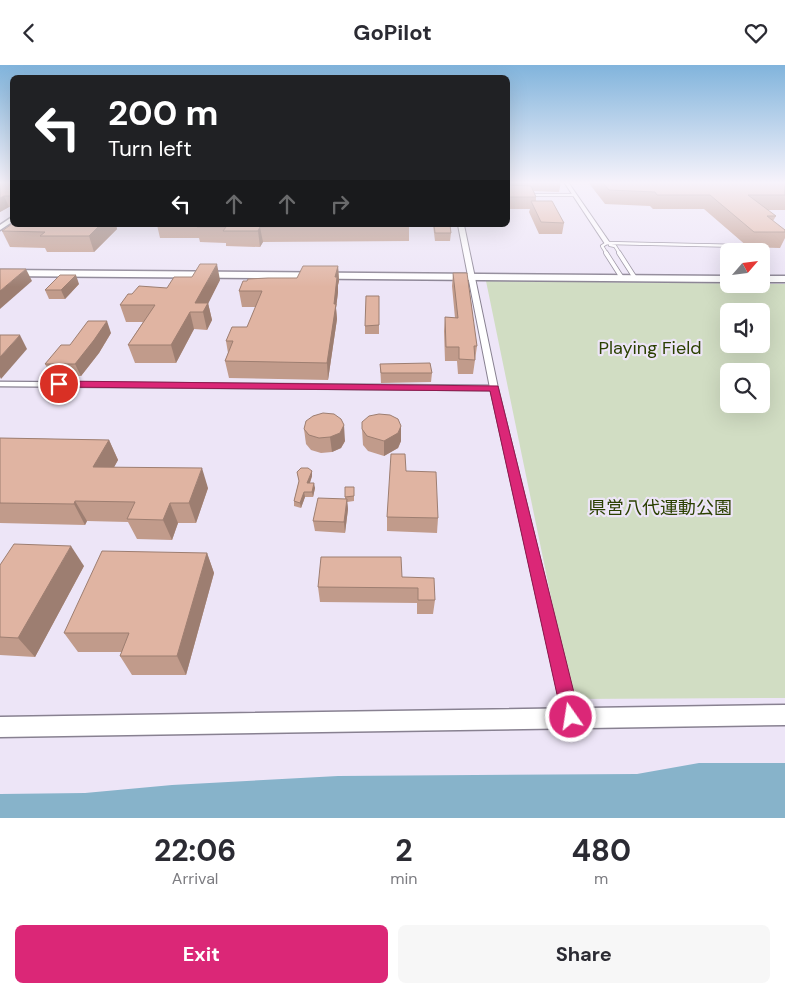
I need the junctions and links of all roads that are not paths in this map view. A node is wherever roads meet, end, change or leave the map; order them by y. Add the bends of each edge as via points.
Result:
1 (589, 217) edge
2 (589, 217) edge
3 (461, 227) edge
4 (607, 243) junction
5 (720, 246) edge
6 (0, 273) edge
7 (471, 277) junction
8 (622, 278) junction
9 (634, 278) junction
10 (720, 279) edge
11 (770, 279) edge
12 (785, 279) edge
13 (0, 384) edge
14 (494, 388) junction
15 (785, 715) edge
16 (571, 717) junction
17 (0, 727) edge

1 - 4 street
2 - 4 lane
3 - 7 street
4 - 5 lane
4 - 8 lane via 602,246
4 - 9 lane via 614,246
6 - 7 street
7 - 8 street
7 - 14 street
8 - 9 street
9 - 10 street
11 - 12 street
13 - 14 lane
14 - 16 street
15 - 16 street
16 - 17 street

